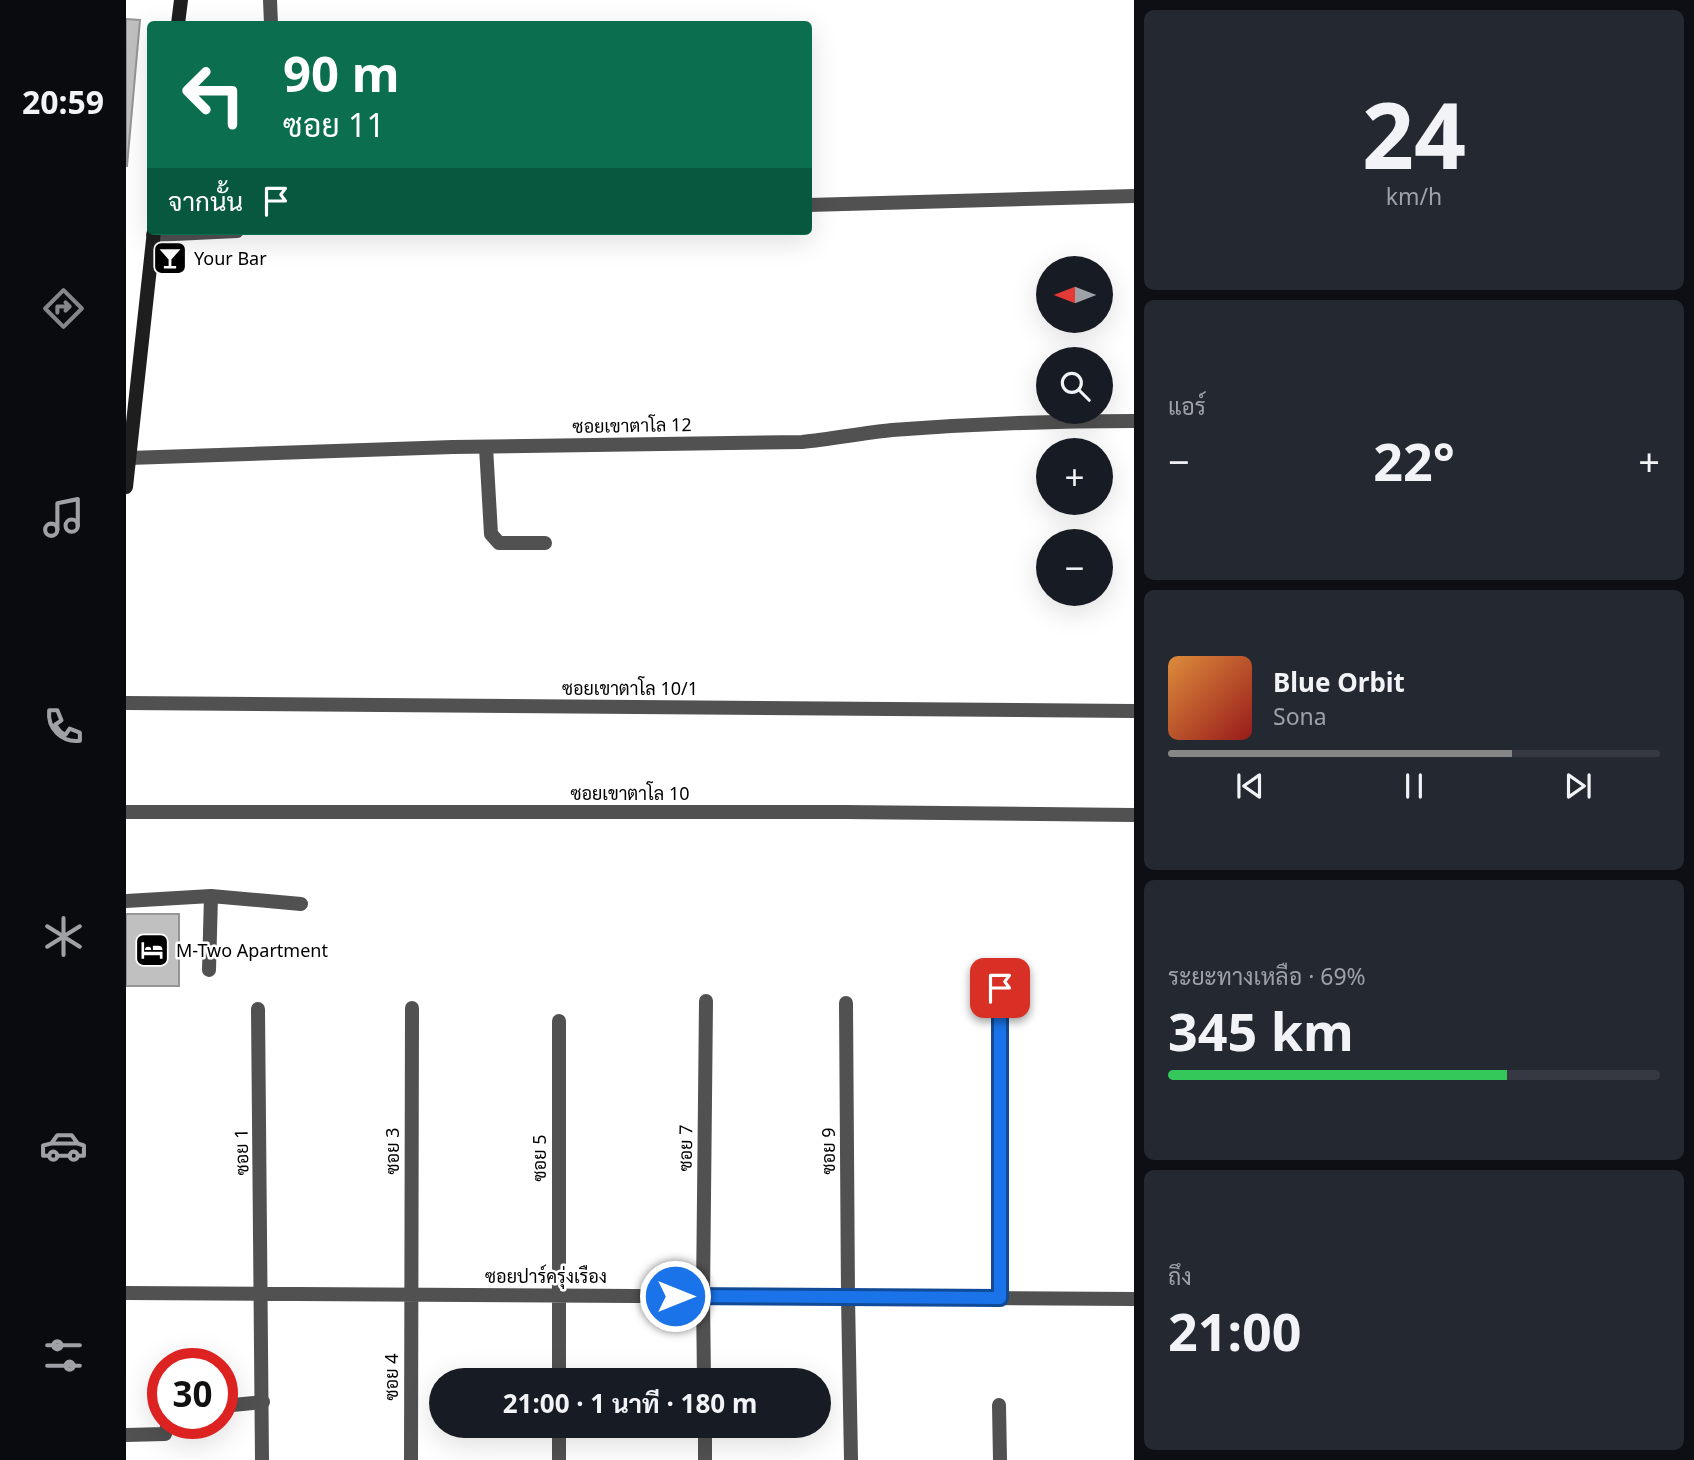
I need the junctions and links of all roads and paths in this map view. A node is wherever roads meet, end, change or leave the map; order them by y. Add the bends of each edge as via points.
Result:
1 (181, 0) edge
2 (270, 0) edge
3 (178, 21) edge
4 (271, 21) edge
5 (1134, 196) edge
6 (812, 205) edge
7 (154, 235) edge
8 (1134, 421) edge
9 (486, 447) junction
10 (129, 458) junction
11 (126, 487) edge
12 (545, 543) dead end
13 (126, 703) edge
14 (1134, 711) edge
15 (126, 813) edge
16 (1134, 815) edge
17 (211, 896) junction
18 (126, 901) edge
19 (301, 904) dead end
20 (209, 970) dead end
21 (1000, 988) dead end
22 (706, 1001) dead end
23 (846, 1003) dead end
24 (412, 1008) dead end
25 (258, 1009) dead end
26 (559, 1021) dead end
27 (126, 1293) edge
28 (261, 1293) junction
29 (410, 1295) junction
30 (558, 1295) junction
31 (703, 1296) junction
32 (848, 1297) junction
33 (1000, 1298) junction
34 (1134, 1299) edge
35 (559, 1368) edge
36 (704, 1368) edge
37 (263, 1402) junction
38 (238, 1404) edge
39 (999, 1405) dead end
40 (147, 1434) edge
41 (126, 1435) edge
42 (559, 1438) edge
43 (705, 1438) edge
44 (262, 1460) edge
45 (411, 1460) edge
46 (559, 1460) edge
47 (705, 1460) edge
48 (851, 1460) edge
49 (1000, 1460) edge

1 - 3 street
2 - 4 street
5 - 6 street
7 - 10 street
8 - 9 street, ซอยเขาตาโล 12 via 889,430 802,442
9 - 10 street, ซอยเขาตาโล 12
9 - 12 street via 491,534 499,543
10 - 11 street
13 - 14 street, ซอยเขาตาโล 10/1
15 - 16 street, ซอยเขาตาโล 10
17 - 18 street
17 - 19 street
17 - 20 street
21 - 33 street
22 - 31 street, ซอย 7
23 - 32 street, ซอย 9
24 - 29 street, ซอย 3
25 - 28 street, ซอย 1
26 - 30 street, ซอย 5
27 - 28 street, ซอยปาร์ครุ่งเรือง
28 - 29 street, ซอยปาร์ครุ่งเรือง
28 - 37 street, ซอย 1
29 - 30 street, ซอยปาร์ครุ่งเรือง
29 - 45 street, ซอย 4
30 - 31 street, ซอยปาร์ครุ่งเรือง
30 - 35 street, ซอย 5
31 - 32 street, ซอยปาร์ครุ่งเรือง
31 - 36 street, ซอย 7
32 - 33 street, ซอยปาร์ครุ่งเรือง
32 - 48 street, ซอย 9
33 - 34 street, ซอยปาร์ครุ่งเรือง
37 - 38 street
37 - 44 street, ซอย 1
39 - 49 street
40 - 41 street
42 - 46 street
43 - 47 street

